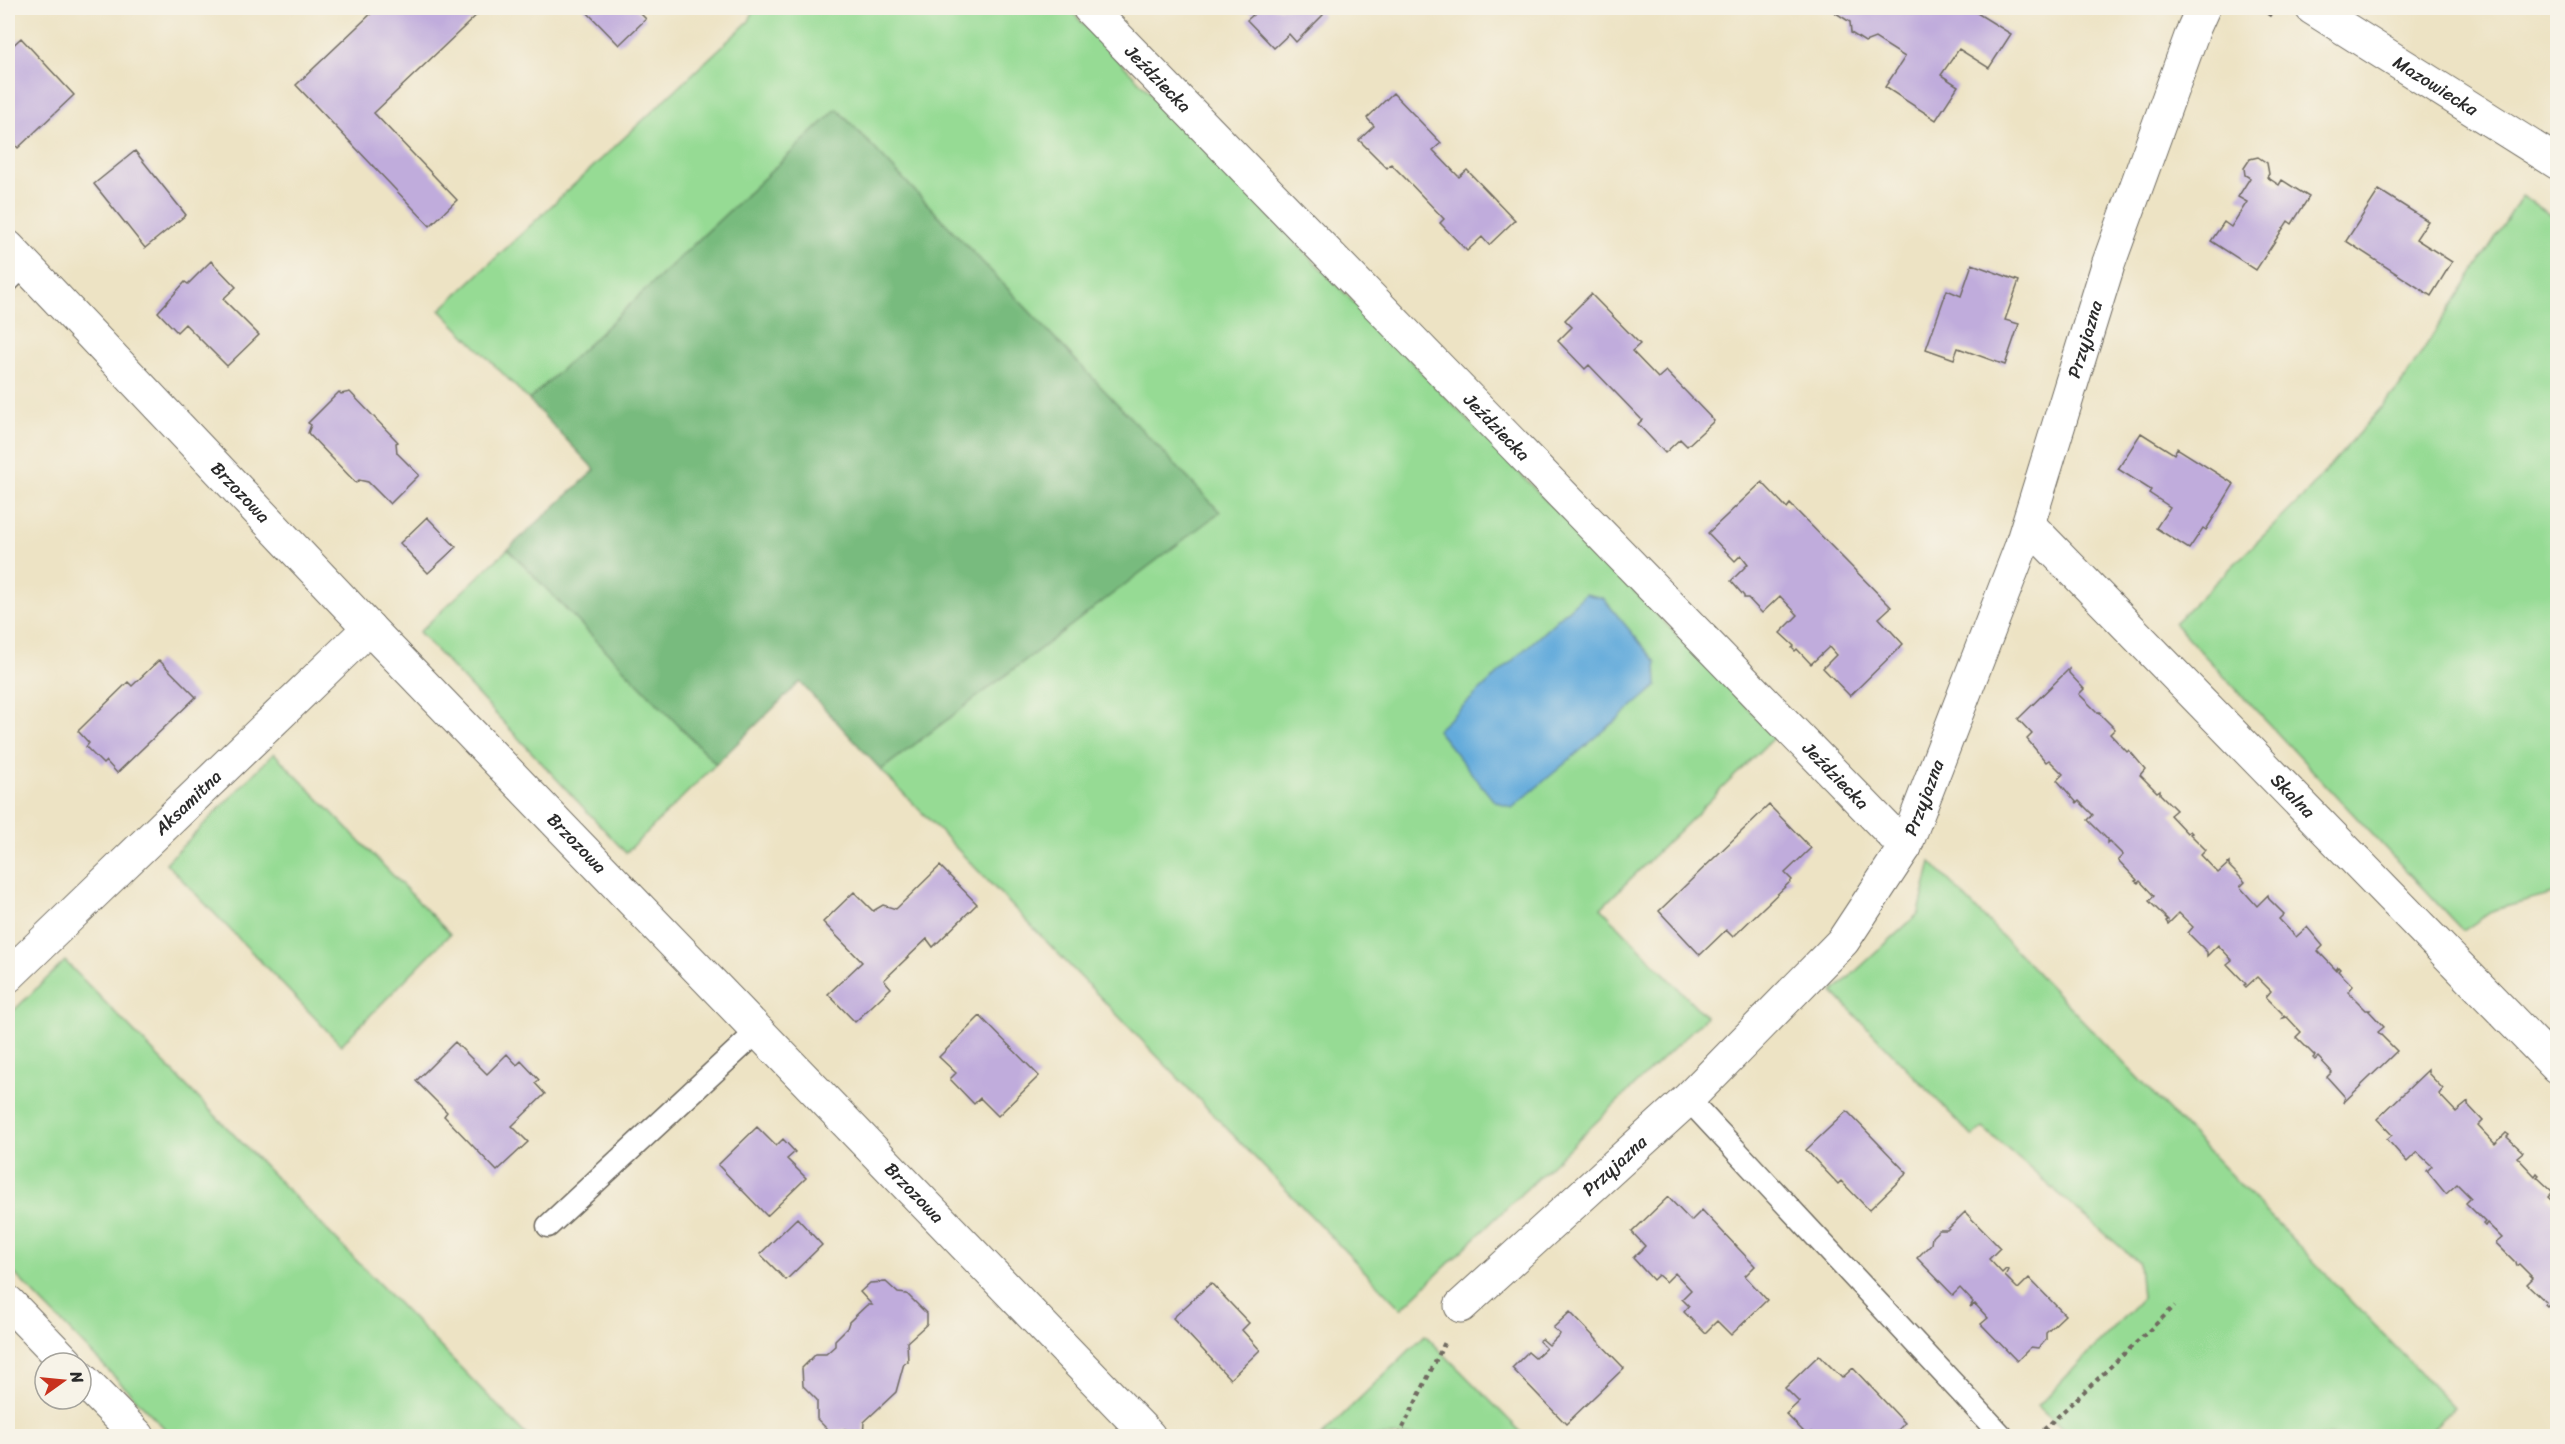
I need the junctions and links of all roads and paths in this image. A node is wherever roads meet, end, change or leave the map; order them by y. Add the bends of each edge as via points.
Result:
1 (1089, 8) edge
2 (2203, 8) edge
3 (2312, 8) edge
4 (2557, 161) edge
5 (13, 264) edge
6 (2028, 525) junction
7 (369, 628) junction
8 (1905, 847) junction
9 (8, 976) edge
10 (758, 1031) junction
11 (2558, 1068) edge
12 (1688, 1100) junction
13 (548, 1226) dead end
14 (8, 1302) edge
15 (1461, 1306) joint
16 (2175, 1306) dead end
17 (55, 1351) edge
18 (93, 1390) edge
19 (138, 1437) edge
20 (1149, 1437) edge
21 (1399, 1437) edge
22 (2002, 1437) edge
23 (2037, 1437) edge

1 - 8 street, Jeździecka
2 - 6 street, Przyjazna via 2108,265
3 - 4 street, Mazowiecka
5 - 7 street, Brzozowa
6 - 8 street, Przyjazna
6 - 11 street, Skalna
7 - 9 street, Aksamitna
7 - 10 street, Brzozowa
8 - 12 street, Przyjazna via 1843,941
10 - 13 lane
10 - 20 street, Brzozowa
12 - 15 street, Przyjazna
12 - 22 lane
14 - 17 street
15 - 21 path
16 - 23 path
18 - 19 street

